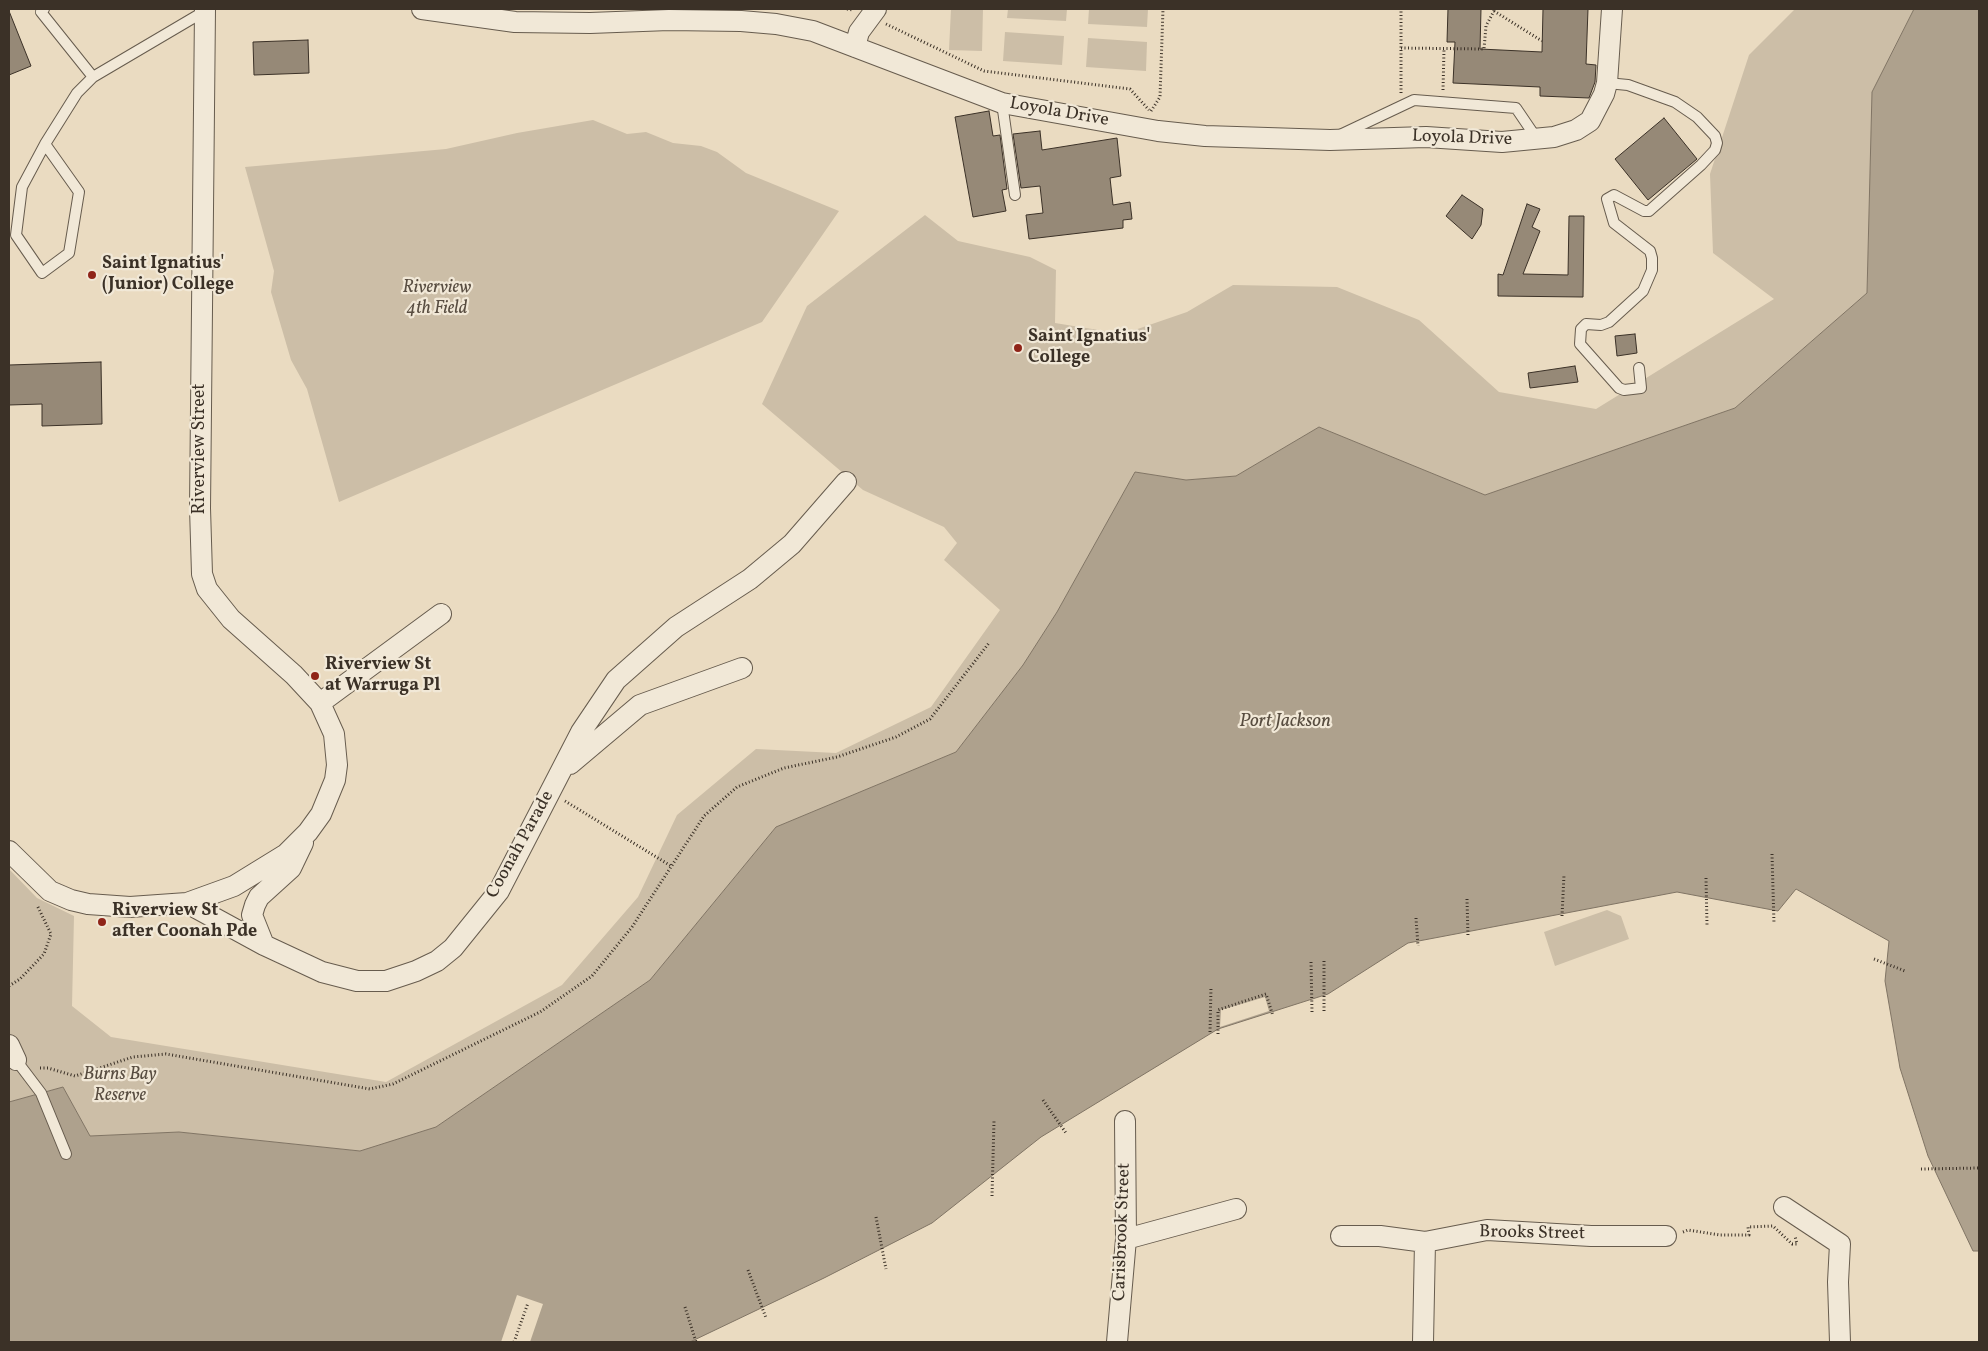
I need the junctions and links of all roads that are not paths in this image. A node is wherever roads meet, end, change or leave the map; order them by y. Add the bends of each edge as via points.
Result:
1 (422, 9) edge
2 (1612, 9) edge
3 (42, 10) edge
4 (205, 10) edge
5 (449, 11) edge
6 (871, 14) edge
7 (514, 16) edge
8 (855, 47) junction
9 (94, 76) junction
10 (1607, 83) junction
11 (1002, 103) junction
12 (1537, 139) junction
13 (1330, 140) junction
14 (45, 144) junction
15 (1015, 195) dead end
16 (1639, 368) dead end
17 (846, 482) dead end
18 (441, 614) dead end
19 (742, 668) dead end
20 (320, 703) junction
21 (562, 770) junction
22 (308, 832) junction
23 (9, 851) edge
24 (187, 903) junction
25 (264, 945) junction
26 (16, 1058) edge
27 (1125, 1122) dead end
28 (66, 1154) dead end
29 (1784, 1207) dead end
30 (1236, 1209) dead end
31 (1341, 1236) dead end
32 (1666, 1236) road end
33 (1126, 1239) junction
34 (1425, 1242) junction
35 (1117, 1342) edge
36 (1423, 1342) edge
37 (1840, 1342) edge

1 - 5 street, Loyola Drive
2 - 10 street, Loyola Drive
3 - 9 lane
4 - 9 lane
4 - 20 street, Riverview Street via 202,574 207,588 231,619 294,675
5 - 7 street, Loyola Drive
6 - 8 street via 859,32
7 - 8 street, Loyola Drive via 776,24 813,31
8 - 11 street, Loyola Drive
9 - 14 lane via 77,93
10 - 12 street, Loyola Drive via 1590,121 1576,130
10 - 16 lane via 1628,84 1675,102 1697,117 1715,136 1717,143 1701,165 1649,210 1644,211 1620,197 1607,199 1611,218 1619,230 1650,251 1652,270 1643,290 1609,322 1584,326 1580,339 1583,349 1619,388 1641,388
11 - 13 street, Loyola Drive via 1148,120 1205,136
11 - 15 lane
12 - 13 street, Loyola Drive via 1502,142 1426,137
12 - 13 lane via 1516,108 1414,100
14 - 14 lane via 79,192 69,254 42,273 16,235 22,187
17 - 21 street, Coonah Parade via 792,544 750,579 676,627 616,680
18 - 20 street
19 - 21 street, Coonah Parade via 640,705
20 - 22 street, Riverview Street via 334,734 337,765 329,798
21 - 25 street, Coonah Parade via 499,891 453,948 438,961 386,980 357,981 322,972
22 - 24 street, Riverview Street via 286,854 249,878
22 - 25 street, Riverview Street via 291,868 259,897 255,905 252,915
23 - 24 street, Riverview Street via 50,890 88,904 130,907
24 - 25 street, Coonah Parade
26 - 28 lane via 41,1093
27 - 33 street, Carisbrook Street
29 - 37 street via 1840,1244
30 - 33 street
31 - 34 street, Brooks Street via 1380,1236
32 - 34 street, Brooks Street via 1591,1236 1487,1230
33 - 35 street, Carisbrook Street
34 - 36 street

